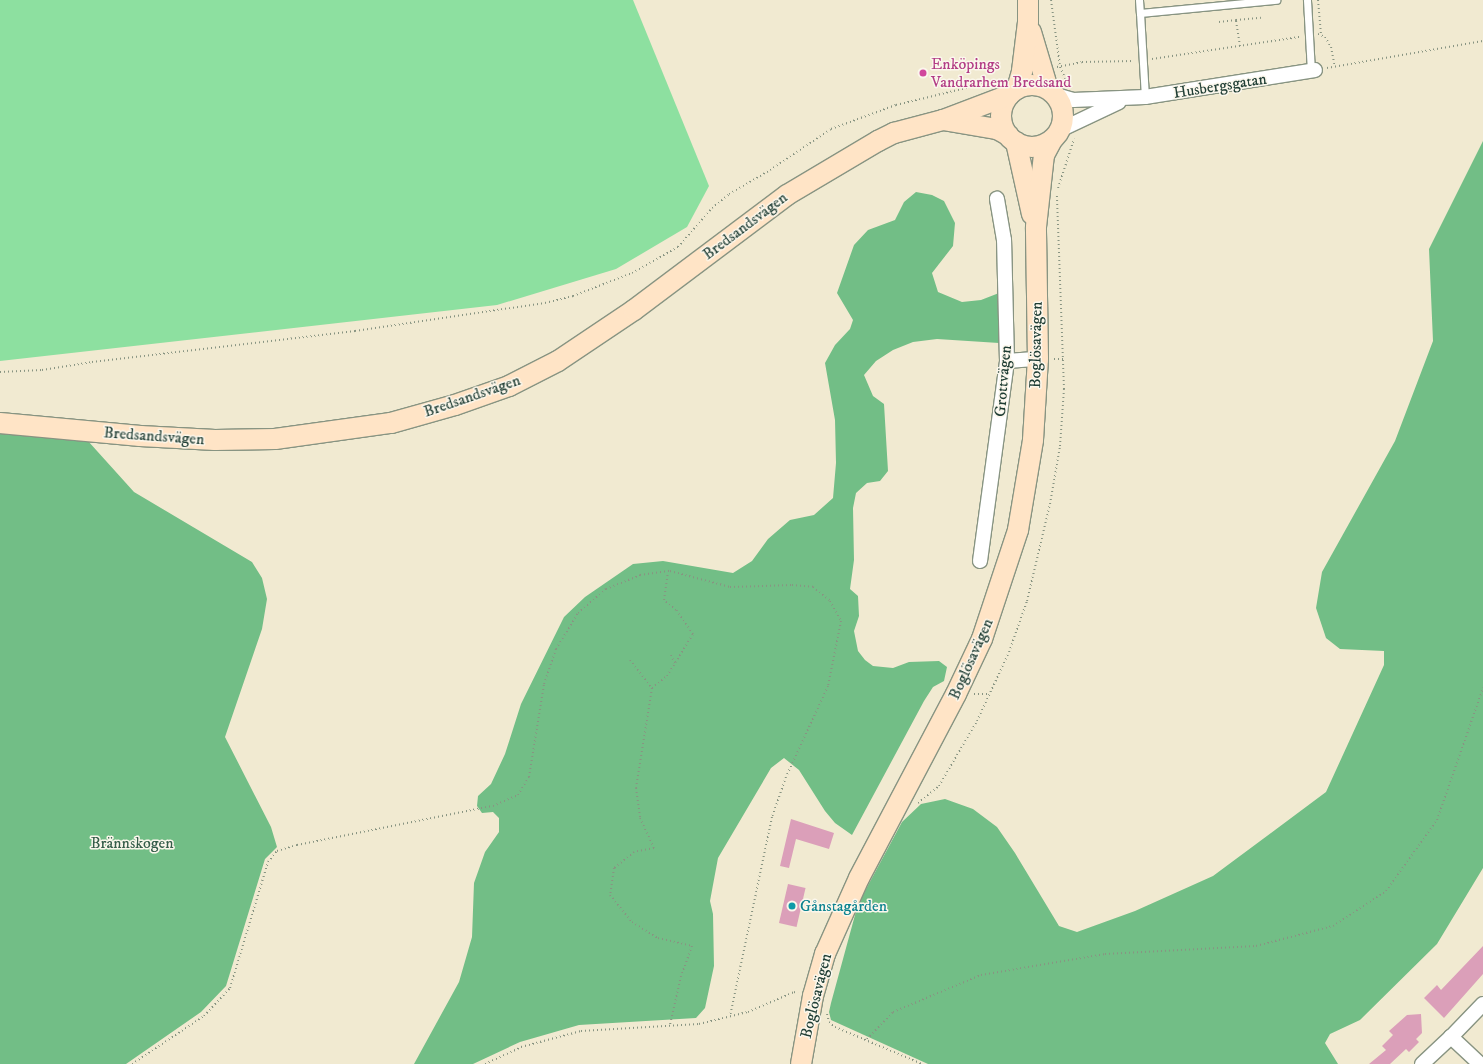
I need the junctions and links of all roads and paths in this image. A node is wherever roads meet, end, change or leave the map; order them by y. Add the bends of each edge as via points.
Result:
1 (1028, 0) edge
2 (1051, 0) edge
3 (1139, 0) edge
4 (1276, 0) edge
5 (1307, 0) edge
6 (1318, 0) edge
7 (1140, 13) junction
8 (1261, 18) dead end
9 (1236, 20) junction
10 (1219, 22) dead end
11 (1321, 34) junction
12 (1308, 35) junction
13 (1483, 41) edge
14 (1240, 46) junction
15 (1142, 61) junction
16 (1335, 67) junction
17 (1313, 71) junction
18 (1030, 78) junction
19 (1052, 92) junction
20 (1145, 97) junction
21 (1124, 99) junction
22 (943, 120) junction
23 (1056, 135) junction
24 (1012, 139) junction
25 (997, 199) dead end
26 (1036, 228) junction
27 (1038, 359) junction
28 (1007, 361) junction
29 (0, 372) edge
30 (0, 423) edge
31 (980, 561) dead end
32 (668, 572) junction
33 (671, 655) dead end
34 (630, 660) dead end
35 (675, 664) junction
36 (652, 688) junction
37 (1483, 688) edge
38 (990, 694) dead end
39 (913, 806) dead end
40 (820, 999) junction
41 (1483, 1004) edge
42 (730, 1016) junction
43 (670, 1025) junction
44 (1451, 1037) junction
45 (867, 1040) junction
46 (132, 1064) edge
47 (485, 1064) edge
48 (801, 1064) edge
49 (922, 1064) edge
50 (1422, 1064) edge
51 (1480, 1064) edge

1 - 18 street
2 - 18 path
3 - 7 lane
4 - 7 lane
5 - 12 lane
6 - 11 path
7 - 15 lane
8 - 9 path
9 - 10 path
9 - 14 path
11 - 12 path
11 - 16 path via 1331,47
12 - 14 path
12 - 17 lane
13 - 16 path
14 - 15 path
15 - 18 path via 1082,62
15 - 20 lane
16 - 17 path
17 - 20 street, Husbergsgatan
18 - 19 street
18 - 19 street via 1032,85
18 - 22 street, Bredsandsvägen
18 - 24 street via 1001,112
18 - 29 path via 896,105 831,129 729,194 712,208 678,247 632,273 573,296 545,303 355,331 42,370
19 - 21 street, Husbergsgatan via 1073,100
19 - 23 street via 1063,111
20 - 21 street, Husbergsgatan
21 - 23 street, Husbergsgatan
22 - 24 street via 997,129
22 - 30 street, Bredsandsvägen via 894,133 833,166 786,195 634,310 558,362 509,386 455,405 391,423 275,439 215,440 140,436
23 - 24 street via 1033,147
23 - 26 street, Boglösavägen via 1044,155
24 - 26 street, Boglösavägen
25 - 28 street, Grottvägen via 1004,240
26 - 27 street, Boglösavägen
27 - 28 street
27 - 40 street, Boglösavägen via 1033,440 1027,484 1018,530 1001,588 982,639 956,694 860,878 826,954
28 - 31 street, Grottvägen
32 - 35 path via 664,600 676,610 693,634
32 - 42 path via 730,587 792,585 814,588 830,601 841,622 828,686 786,777 772,817
32 - 46 path via 640,575 606,589 578,613 556,649 544,684 529,776 518,795 493,806 277,851 268,862 230,988 204,1016
33 - 35 path
34 - 36 path
35 - 36 path via 667,676
36 - 43 path via 636,788 640,818 654,848 634,852 614,868 610,895 632,922 658,938 692,946 681,976
37 - 45 path via 1436,820 1386,891 1333,926 1256,946 1105,954 981,975 893,1012
38 - 39 path via 939,786
40 - 42 path via 794,992 748,1012
40 - 45 path via 829,1022 835,1028
40 - 48 street, Boglösavägen
41 - 44 street
42 - 43 path via 699,1024
43 - 47 path via 581,1031 521,1047
44 - 50 street
44 - 51 street
45 - 49 path

